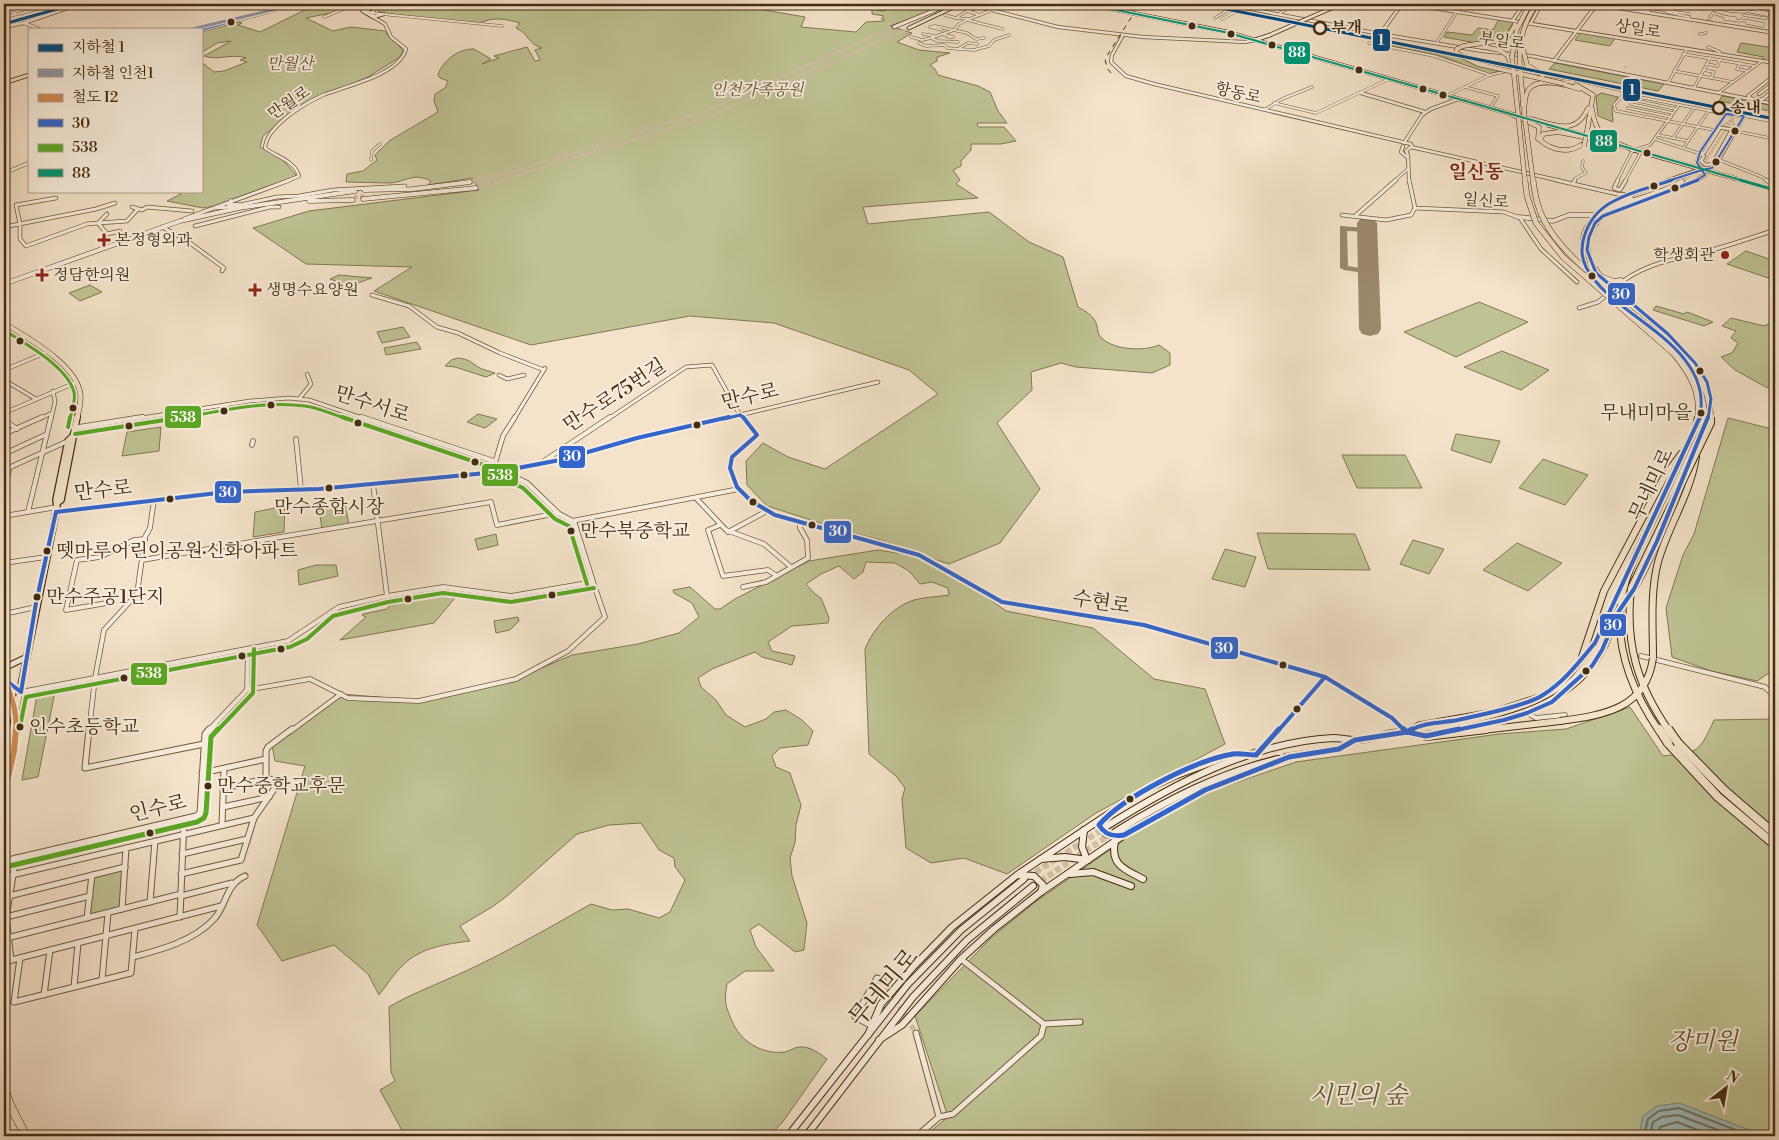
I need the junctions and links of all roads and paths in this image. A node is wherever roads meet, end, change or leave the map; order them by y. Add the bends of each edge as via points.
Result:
1 (8, 4) edge
2 (34, 4) edge
3 (55, 4) edge
4 (79, 4) edge
5 (295, 4) edge
6 (352, 4) edge
7 (380, 4) edge
8 (955, 4) edge
9 (968, 4) edge
10 (1087, 4) edge
11 (1224, 4) edge
12 (1294, 4) edge
13 (1324, 4) edge
14 (1339, 4) edge
15 (1402, 4) edge
16 (1408, 4) edge
17 (1462, 4) edge
18 (1524, 4) edge
19 (1530, 4) edge
20 (1537, 4) edge
21 (1541, 4) edge
22 (1595, 4) edge
23 (1608, 4) edge
24 (1624, 4) edge
25 (1634, 4) edge
26 (1663, 4) edge
27 (1672, 4) edge
28 (1682, 4) edge
29 (1728, 4) edge
30 (1743, 4) edge
31 (1643, 5) edge
32 (1748, 5) edge
33 (28, 6) edge
34 (1335, 6) junction
35 (1657, 6) dead end
36 (1686, 6) junction
37 (1765, 6) edge
38 (43, 7) junction
39 (48, 8) dead end
40 (376, 8) junction
41 (976, 8) dead end
42 (1316, 9) dead end
43 (34, 10) junction
44 (362, 10) junction
45 (992, 10) junction
46 (1714, 10) dead end
47 (1731, 10) junction
48 (1775, 10) edge
49 (38, 11) dead end
50 (964, 11) junction
51 (1456, 11) junction
52 (1667, 11) junction
53 (1671, 11) junction
54 (4, 12) edge
55 (1753, 12) junction
56 (948, 13) dead end
57 (1745, 13) junction
58 (15, 14) junction
59 (19, 14) dead end
60 (383, 14) joint
61 (1280, 14) junction
62 (373, 15) junction
63 (945, 15) dead end
64 (980, 15) junction
65 (324, 17) dead end
66 (957, 17) junction
67 (971, 18) junction
68 (1215, 18) dead end
69 (1221, 19) dead end
70 (1709, 19) dead end
71 (1770, 19) dead end
72 (967, 20) junction
73 (1307, 20) junction
74 (1513, 20) junction
75 (1520, 20) junction
76 (1741, 21) junction
77 (1748, 21) junction
78 (24, 23) junction
79 (1531, 23) junction
80 (4, 26) edge
81 (502, 26) dead end
82 (894, 27) tunnel mouth
83 (1737, 27) junction
84 (36, 28) edge
85 (909, 28) tunnel mouth
86 (1003, 29) dead end
87 (202, 30) edge
88 (942, 30) dead end
89 (954, 30) junction
90 (1576, 30) junction
91 (1706, 33) dead end
92 (1775, 33) edge
93 (923, 34) dead end
94 (942, 34) junction
95 (1380, 34) junction
96 (1700, 34) dead end
97 (1009, 35) dead end
98 (1123, 35) junction
99 (911, 37) dead end
100 (932, 37) junction
101 (948, 37) dead end
102 (984, 38) dead end
103 (1520, 38) junction
104 (919, 39) junction
105 (1255, 40) junction
106 (958, 42) dead end
107 (1437, 42) junction
108 (1369, 43) dead end
109 (977, 44) dead end
110 (1708, 47) dead end
111 (958, 48) junction
112 (1686, 49) junction
113 (1720, 52) dead end
114 (1683, 54) junction
115 (1710, 58) junction
116 (1720, 60) junction
117 (1554, 61) junction
118 (1762, 61) junction
119 (1740, 63) junction
120 (1775, 63) edge
121 (1707, 64) junction
122 (1755, 66) junction
123 (1513, 68) junction
124 (1704, 70) junction
125 (1674, 71) junction
126 (1748, 71) junction
127 (28, 73) edge
128 (1490, 75) junction
129 (1775, 75) edge
130 (1701, 76) junction
131 (1712, 78) junction
132 (1389, 79) junction
133 (4, 81) edge
134 (1733, 82) junction
135 (1775, 82) edge
136 (1566, 83) junction
137 (1668, 83) junction
138 (1312, 87) dead end
139 (1465, 87) junction
140 (1694, 88) junction
141 (1775, 89) edge
142 (1361, 93) junction
143 (1718, 93) junction
144 (1752, 93) junction
145 (1624, 94) junction
146 (1759, 94) tunnel mouth
147 (1446, 96) junction
148 (1637, 96) junction
149 (1766, 97) junction
150 (1458, 99) junction
151 (1634, 100) junction
152 (1753, 100) junction
153 (1274, 103) junction
154 (1631, 104) junction
155 (1775, 104) edge
156 (1679, 105) junction
157 (1490, 108) junction
158 (1590, 108) junction
159 (1628, 108) junction
160 (1694, 108) junction
161 (1676, 109) junction
162 (1264, 110) junction
163 (1709, 110) junction
164 (1426, 112) junction
165 (1524, 112) junction
166 (1625, 112) junction
167 (1674, 113) junction
168 (1726, 114) junction
169 (1513, 115) junction
170 (1744, 116) junction
171 (1671, 117) junction
172 (1668, 121) junction
173 (1775, 122) edge
174 (1683, 124) junction
175 (1698, 127) junction
176 (1718, 128) junction
177 (1714, 130) junction
178 (1733, 130) junction
179 (1658, 135) junction
180 (1673, 138) junction
181 (1409, 139) junction
182 (1655, 139) junction
183 (1775, 139) edge
184 (1598, 140) junction
185 (1395, 141) junction
186 (1688, 141) junction
187 (380, 144) dead end
188 (1402, 144) junction
189 (1411, 146) junction
190 (1582, 146) junction
191 (1684, 147) junction
192 (1634, 150) junction
193 (1641, 152) junction
194 (1701, 154) junction
195 (1407, 157) junction
196 (1717, 159) junction
197 (371, 160) dead end
198 (1583, 161) dead end
199 (28, 163) edge
200 (1408, 169) junction
201 (1702, 169) junction
202 (4, 173) edge
203 (1674, 180) junction
204 (470, 182) tunnel mouth
205 (1574, 184) junction
206 (1689, 184) junction
207 (405, 186) dead end
208 (1775, 187) edge
209 (476, 188) tunnel mouth
210 (1775, 190) edge
211 (1617, 194) junction
212 (1630, 195) junction
213 (56, 198) dead end
214 (1622, 198) junction
215 (309, 199) junction
216 (230, 201) junction
217 (115, 203) dead end
218 (245, 204) junction
219 (132, 207) dead end
220 (279, 207) dead end
221 (211, 208) junction
222 (1415, 208) junction
223 (149, 209) dead end
224 (158, 209) junction
225 (137, 210) dead end
226 (178, 210) junction
227 (192, 211) dead end
228 (107, 214) dead end
229 (173, 214) dead end
230 (1596, 214) junction
231 (1342, 215) dead end
232 (1355, 216) junction
233 (1603, 216) junction
234 (1519, 217) junction
235 (180, 220) junction
236 (98, 223) junction
237 (20, 224) junction
238 (195, 226) dead end
239 (4, 227) edge
240 (162, 227) junction
241 (1775, 230) edge
242 (120, 232) dead end
243 (222, 271) dead end
244 (1600, 276) junction
245 (1621, 280) junction
246 (1577, 282) dead end
247 (4, 284) edge
248 (1614, 288) junction
249 (1609, 294) junction
250 (372, 295) dead end
251 (1598, 302) joint
252 (1579, 308) dead end
253 (4, 323) edge
254 (45, 353) junction
255 (4, 370) edge
256 (307, 374) dead end
257 (499, 375) dead end
258 (524, 375) dead end
259 (4, 380) edge
260 (77, 382) junction
261 (878, 382) dead end
262 (53, 391) junction
263 (36, 399) junction
264 (299, 399) junction
265 (4, 412) edge
266 (52, 413) junction
267 (740, 415) junction
268 (4, 420) edge
269 (74, 428) junction
270 (17, 429) junction
271 (4, 434) edge
272 (47, 434) junction
273 (70, 439) junction
274 (296, 439) dead end
275 (1685, 449) junction
276 (43, 452) junction
277 (4, 454) edge
278 (1696, 457) junction
279 (495, 463) junction
280 (540, 464) junction
281 (5, 468) edge
282 (504, 470) junction
283 (373, 484) junction
284 (4, 489) edge
285 (301, 489) junction
286 (739, 489) junction
287 (696, 498) junction
288 (154, 500) junction
289 (57, 507) junction
290 (767, 511) junction
291 (28, 512) junction
292 (558, 513) junction
293 (4, 516) edge
294 (572, 521) junction
295 (377, 522) junction
296 (800, 522) junction
297 (720, 525) junction
298 (728, 532) junction
299 (144, 539) junction
300 (46, 557) junction
301 (142, 560) junction
302 (4, 563) edge
303 (791, 567) junction
304 (777, 576) junction
305 (593, 582) junction
306 (742, 586) dead end
307 (387, 596) junction
308 (113, 602) dead end
309 (36, 607) junction
310 (4, 614) edge
311 (248, 649) junction
312 (1641, 656) dead end
313 (27, 657) junction
314 (1582, 657) junction
315 (4, 668) edge
316 (1325, 677) junction
317 (95, 678) junction
318 (4, 679) edge
319 (247, 690) junction
320 (21, 692) junction
321 (341, 694) junction
322 (1775, 697) edge
323 (1527, 713) junction
324 (1562, 718) junction
325 (1407, 732) junction
326 (12, 733) junction
327 (4, 736) edge
328 (1426, 736) junction
329 (1355, 740) junction
330 (204, 744) junction
331 (1256, 755) junction
332 (1289, 756) junction
333 (266, 759) junction
334 (224, 768) junction
335 (4, 773) edge
336 (202, 773) junction
337 (266, 779) junction
338 (223, 788) junction
339 (268, 797) junction
340 (223, 807) junction
341 (254, 818) junction
342 (1103, 818) junction
343 (184, 819) junction
344 (222, 825) junction
345 (1107, 826) tunnel mouth
346 (1084, 830) junction
347 (1115, 832) tunnel mouth
348 (183, 834) junction
349 (1775, 834) edge
350 (1124, 835) junction
351 (247, 839) junction
352 (155, 841) junction
353 (1115, 841) junction
354 (1775, 845) edge
355 (126, 848) junction
356 (182, 854) junction
357 (16, 858) junction
358 (1039, 859) junction
359 (4, 860) edge
360 (1088, 860) junction
361 (125, 868) junction
362 (182, 874) junction
363 (12, 875) junction
364 (1017, 875) junction
365 (92, 876) junction
366 (245, 876) dead end
367 (1065, 876) junction
368 (1024, 879) tunnel mouth
369 (1143, 879) dead end
370 (233, 882) junction
371 (1032, 886) tunnel mouth
372 (1131, 886) dead end
373 (1041, 892) junction
374 (181, 895) junction
375 (9, 896) junction
376 (90, 896) junction
377 (150, 902) junction
378 (221, 906) junction
379 (122, 909) junction
380 (108, 913) junction
381 (6, 917) junction
382 (180, 917) junction
383 (87, 918) junction
384 (135, 929) junction
385 (106, 936) junction
386 (7, 938) junction
387 (78, 943) junction
388 (50, 950) junction
389 (132, 957) junction
390 (20, 958) junction
391 (961, 959) junction
392 (11, 960) junction
393 (4, 962) edge
394 (102, 980) junction
395 (883, 981) dead end
396 (74, 987) junction
397 (44, 995) junction
398 (1080, 1022) dead end
399 (1044, 1024) junction
400 (872, 1026) junction
401 (916, 1033) tunnel mouth
402 (868, 1035) junction
403 (879, 1040) junction
404 (4, 1088) edge
405 (938, 1117) junction
406 (26, 1136) edge
407 (788, 1136) edge
408 (806, 1136) edge
409 (916, 1136) edge

1 - 54 main road
2 - 33 street
3 - 38 street
4 - 78 street
5 - 87 main road
6 - 44 street
6 - 65 street
7 - 40 street
8 - 82 main road
8 - 85 main road
9 - 45 street
10 - 105 main road
11 - 61 street, 부일로
12 - 61 street
13 - 34 street
13 - 42 street
14 - 34 main road
15 - 95 street
16 - 51 street, 상일로
17 - 51 street
18 - 74 street
19 - 75 highway, bridge
20 - 103 highway, bridge
21 - 79 street
22 - 83 street
22 - 90 street
23 - 52 street
24 - 31 street
25 - 31 street
26 - 36 street
27 - 36 street
28 - 36 street via 1704,8
29 - 47 street
30 - 32 street
31 - 52 street
32 - 37 street
32 - 57 street
33 - 43 street
33 - 54 street
34 - 73 street
34 - 105 main road, bridge
35 - 53 street via 1673,9
37 - 48 street
38 - 39 street
38 - 43 street
40 - 44 main road
40 - 62 street
41 - 50 street
43 - 49 street
43 - 59 street
44 - 62 main road
45 - 64 street
45 - 98 street via 1043,24
46 - 47 street
47 - 57 street
50 - 64 street
50 - 66 street
51 - 74 street, 상일로
51 - 107 street
52 - 53 street
52 - 53 street via 1666,14 1689,15
54 - 58 street
54 - 58 street
54 - 58 street
55 - 55 street via 1767,15 1768,13 1754,10
55 - 57 street
56 - 66 street
57 - 71 street
57 - 76 street
60 - 62 main road
60 - 81 street
61 - 73 street, 부일로
62 - 216 street, 만월로 via 406,49 404,56 382,72 311,101 269,132 265,148 283,158 300,175
63 - 66 street
64 - 67 street
66 - 67 street
67 - 72 street
68 - 69 street via 1231,11
70 - 76 street via 1712,13
72 - 86 street
72 - 89 street
73 - 95 street, 부일로
74 - 79 street, 상일로
75 - 123 highway, bridge via 1512,45
75 - 136 highway, bridge via 1503,40 1463,46 1456,53 1478,64
76 - 77 street
76 - 83 street
77 - 77 street via 1756,22 1763,24 1747,23
78 - 80 street
78 - 84 street
79 - 90 street, 상일로
83 - 92 street
88 - 89 street via 930,27
89 - 94 street
89 - 102 street via 976,39
90 - 112 street, 상일로
90 - 117 street
91 - 96 street
93 - 100 street
94 - 100 street
94 - 101 street via 953,37
95 - 107 street, 부일로
97 - 111 street via 980,49
98 - 105 street
98 - 162 street, 항동로 via 1111,62 1125,75
99 - 104 street
100 - 104 street
100 - 106 street via 940,43
103 - 136 highway, bridge via 1529,68
103 - 165 highway, bridge via 1518,56
104 - 111 street via 917,44
105 - 132 main road
107 - 117 street, 부일로
108 - 128 street via 1434,56
109 - 111 street via 968,43
110 - 113 street
112 - 114 street
112 - 118 street, 상일로
114 - 115 street
114 - 125 street
115 - 116 street
115 - 121 street
116 - 119 street
116 - 121 street via 1717,66
117 - 137 street, 부일로
118 - 120 street, 상일로
118 - 122 street
119 - 122 street
119 - 126 street via 1737,69
121 - 124 street
122 - 126 street
123 - 136 highway, bridge via 1507,55 1499,50 1473,46 1458,51 1472,61
123 - 275 highway, bridge via 1527,196 1536,223 1563,257 1661,341 1688,371 1695,383 1700,406 1696,428
124 - 130 street
124 - 131 street via 1714,72
125 - 130 street
125 - 137 street
126 - 134 street
127 - 133 main road
128 - 139 street
128 - 145 street via 1519,70 1581,81 1620,90
129 - 144 street
130 - 131 street
130 - 140 street
131 - 134 street
132 - 142 street
132 - 147 main road
134 - 143 street
135 - 146 street
136 - 158 highway via 1593,95
136 - 165 highway, bridge via 1531,87
137 - 140 street, 부일로
138 - 153 street
139 - 147 street
139 - 157 street via 1498,96
140 - 143 street, 부일로
141 - 149 street
142 - 153 street via 1316,113
142 - 164 street
143 - 152 street, 부일로
144 - 149 street
144 - 152 street via 1748,96
145 - 148 street
145 - 166 street via 1614,105 1616,111
147 - 150 main road
148 - 151 street
148 - 156 street
149 - 152 street
150 - 157 main road
150 - 164 street
151 - 154 street
151 - 161 street
152 - 155 street, 부일로
153 - 162 street
154 - 159 street
154 - 167 street
156 - 160 street
156 - 161 street
157 - 169 main road
158 - 169 highway via 1580,122 1568,125
158 - 190 highway, bridge
158 - 192 highway via 1598,132
159 - 166 street
159 - 171 street
160 - 163 street
160 - 174 street
161 - 167 street
162 - 185 street, 항동로
163 - 168 street
163 - 175 street
164 - 181 street via 1417,120
165 - 278 highway, bridge via 1535,197 1545,224 1572,257 1671,342 1690,362 1703,383 1711,408 1711,423
166 - 172 street
167 - 171 street
168 - 170 street
168 - 176 street
169 - 184 main road
169 - 190 highway via 1539,127 1538,140 1545,146 1569,151
170 - 173 street
170 - 178 street
171 - 172 street
172 - 174 street
172 - 179 street
174 - 175 street
174 - 180 street
175 - 177 street
175 - 186 street
176 - 177 street
176 - 178 street
176 - 194 street
177 - 194 street
178 - 183 street
178 - 196 street
179 - 180 street
179 - 182 street
180 - 186 street
181 - 185 street
181 - 188 street
181 - 189 street
182 - 191 street
182 - 192 street via 1648,146
184 - 190 highway via 1554,132 1545,133 1540,140 1563,150
184 - 192 main road
185 - 188 street, 항동로
186 - 191 street
187 - 197 street via 372,151
188 - 189 street, 항동로
188 - 195 street via 1401,152
189 - 195 street via 1406,151
189 - 205 street
191 - 194 street
192 - 193 main road
192 - 193 street via 1614,188 1620,190
193 - 201 main road
194 - 196 street via 1704,156 1701,161 1706,165
194 - 201 street via 1697,164
195 - 200 street
196 - 201 street via 1712,168
196 - 208 street via 1762,177
198 - 205 street via 1586,173 1576,178
199 - 202 street
200 - 222 street
200 - 232 street
201 - 203 main road
201 - 206 main road via 1705,175
201 - 210 main road
203 - 206 main road
203 - 212 main road
204 - 209 main road via 364,195 415,196
205 - 211 street
206 - 233 main road
207 - 218 street via 333,190
211 - 212 street
211 - 214 street
212 - 214 main road
213 - 237 street via 16,205
214 - 230 main road
215 - 215 main road via 354,196
215 - 218 main road
215 - 235 main road
216 - 218 main road via 230,206
216 - 221 street, 만월로
217 - 237 street
218 - 221 street
219 - 224 street
220 - 238 street
221 - 235 street, 만월로
222 - 232 street via 1411,215 1396,220
222 - 234 street, 일신로 via 1504,212
223 - 224 street
224 - 226 street
225 - 236 street via 127,221
226 - 227 street
226 - 229 street
228 - 236 street
230 - 233 main road, 무네미로 via 1619,202 1682,181
230 - 234 main road via 1576,214 1548,221
230 - 249 main road, 무네미로 via 1580,246 1588,273
231 - 232 street
233 - 244 main road, 무네미로 via 1591,230 1587,250
234 - 246 street, 일신로 via 1542,249
235 - 240 main road
236 - 237 street via 26,246 20,239
236 - 242 street via 107,234
237 - 239 street
240 - 243 street via 186,240 224,268
240 - 247 main road
241 - 245 street via 1662,261
244 - 245 main road
244 - 248 main road, 무네미로
245 - 248 street
248 - 249 street
248 - 323 main road, 무네미로 via 1668,334 1699,368 1711,399 1707,423 1657,541 1602,650 1592,666 1566,691 1552,702
249 - 251 street
249 - 314 main road, 무네미로 via 1660,335 1687,363 1700,388 1702,406 1699,423 1647,536 1595,644
250 - 279 street via 409,306 437,327 544,369 503,436
251 - 252 street
253 - 254 main road
254 - 255 street
254 - 260 main road via 72,374
256 - 264 street via 311,384
257 - 258 street via 507,379
259 - 263 street
260 - 262 street
260 - 269 main road via 80,398
261 - 267 street, 만수로
262 - 263 street
262 - 266 street
263 - 265 street
264 - 269 street, 만수서로 via 250,401
264 - 279 street, 만수서로
266 - 270 street
266 - 272 street
267 - 280 street, 만수로
267 - 280 street, 만수로75번길 via 710,364 686,367
267 - 286 street, 수현로 via 757,434 730,461 730,470
268 - 270 street
269 - 273 main road
270 - 271 street
272 - 276 street
272 - 277 street
273 - 276 street
273 - 289 main road via 74,438
274 - 285 street
275 - 314 highway, bridge via 1662,479 1604,591
275 - 354 highway, bridge via 1624,586 1619,627 1626,670 1644,707 1689,769
276 - 281 street
276 - 291 street
278 - 324 highway, bridge via 1695,472 1658,562 1653,670 1648,681 1629,702 1600,714
278 - 349 highway, bridge via 1631,588 1628,608 1630,647 1640,681 1663,724 1724,790
279 - 282 street, 만수서로
280 - 282 street, 만수로
281 - 284 street via 9,471
282 - 283 street, 만수로
282 - 292 street, 만수서로 via 527,483
283 - 285 street, 만수로
283 - 295 street
285 - 288 street, 만수로 via 226,492
286 - 287 street
286 - 290 street, 수현로
287 - 294 street
287 - 297 street
288 - 289 street, 만수로
288 - 299 street, 만수로 via 150,528
289 - 291 street
289 - 300 main road
290 - 296 street, 수현로
290 - 298 street
291 - 293 street
292 - 294 street, 만수서로
292 - 295 street via 497,525 491,502
294 - 305 street
295 - 301 street
295 - 307 street
296 - 303 street via 808,558
296 - 316 street, 수현로 via 918,555 1002,602 1144,625
297 - 298 street
297 - 304 street via 708,530 723,576 768,570
298 - 303 street via 764,544
299 - 301 street, 만수로
299 - 308 street via 134,540 100,557 77,560 66,610
300 - 302 street
300 - 309 main road
301 - 317 street, 만수로 via 137,594 104,630
303 - 304 street
304 - 306 street via 766,582
305 - 307 street via 511,596 443,587
305 - 321 street via 604,619 568,651 516,678 419,701 351,698
307 - 311 street via 339,606 296,637
309 - 310 street
309 - 313 main road
311 - 317 street
311 - 319 street
312 - 322 street via 1766,687
313 - 315 main road
313 - 320 main road
314 - 325 main road, 무네미로 via 1568,675 1542,696 1493,712 1419,725
316 - 325 street, 수현로 via 1392,718
316 - 331 street
317 - 320 street
317 - 330 street, 만수로 via 85,768
318 - 320 main road
319 - 321 street via 310,679
319 - 330 street, 인수로 via 208,730
320 - 326 main road
321 - 333 street via 268,747
323 - 324 street via 1536,718
323 - 328 main road, 무네미로
324 - 328 highway
325 - 328 main road, 무네미로
325 - 329 main road, 무네미로
326 - 327 street
326 - 335 main road
329 - 331 main road, 무네미로 via 1334,738
329 - 332 main road, 무네미로 via 1339,749
330 - 336 street, 인수로
331 - 342 main road via 1234,754 1177,776 1143,792
331 - 345 main road, 무네미로 via 1182,782
332 - 347 main road, 무네미로 via 1262,762 1191,789
332 - 350 main road via 1205,790
333 - 334 street
333 - 337 street
334 - 336 street
334 - 338 street
336 - 343 street, 인수로 via 200,813
337 - 338 street
337 - 339 street via 280,782
338 - 340 street
339 - 340 street
339 - 341 street
340 - 344 street
341 - 344 street
341 - 351 street
342 - 346 main road
342 - 350 main road via 1099,825 1107,834 1114,837
343 - 348 street
343 - 357 street, 인수로
344 - 348 street
346 - 358 main road
346 - 360 main road via 1082,847
348 - 352 street
348 - 356 street
350 - 353 main road
351 - 356 street
351 - 362 street via 241,860
352 - 355 street
352 - 377 street
353 - 360 main road
353 - 369 main road via 1112,852 1116,863
355 - 361 street
355 - 363 street
356 - 362 street
357 - 359 street, 인수로
357 - 363 street
358 - 360 main road via 1065,857
358 - 364 main road
360 - 367 main road
361 - 365 street
361 - 379 street
362 - 374 street
363 - 375 street
364 - 373 main road via 1034,876 1043,885
364 - 400 main road via 952,927 913,967 881,1004
365 - 375 street
365 - 376 street
366 - 370 street
367 - 372 main road via 1093,872
367 - 373 main road
368 - 402 main road, 무네미로 via 995,900 932,958
370 - 374 street
370 - 378 street
371 - 403 main road, 무네미로 via 967,940 913,997
373 - 391 main road
374 - 377 street
374 - 382 street
375 - 381 street
376 - 381 street
376 - 383 street
377 - 379 street
378 - 382 street
378 - 389 street via 215,919 202,928 159,950
379 - 380 street
380 - 383 street
380 - 385 street
381 - 386 street
382 - 384 street
383 - 386 street
384 - 385 street
384 - 389 street
385 - 387 street
385 - 394 street
386 - 392 street
387 - 388 street
387 - 396 street
388 - 390 street
388 - 397 street
389 - 394 street via 131,973
390 - 392 street
390 - 397 street via 14,1002
391 - 399 street
391 - 403 main road via 902,1025
392 - 393 street
394 - 396 street
395 - 400 street via 877,978 855,1017
396 - 397 street
398 - 399 street
399 - 405 street via 1041,1036 953,1114
400 - 402 main road
401 - 405 street
402 - 407 main road, 무네미로
403 - 408 main road, 무네미로
404 - 406 main road
405 - 409 street

